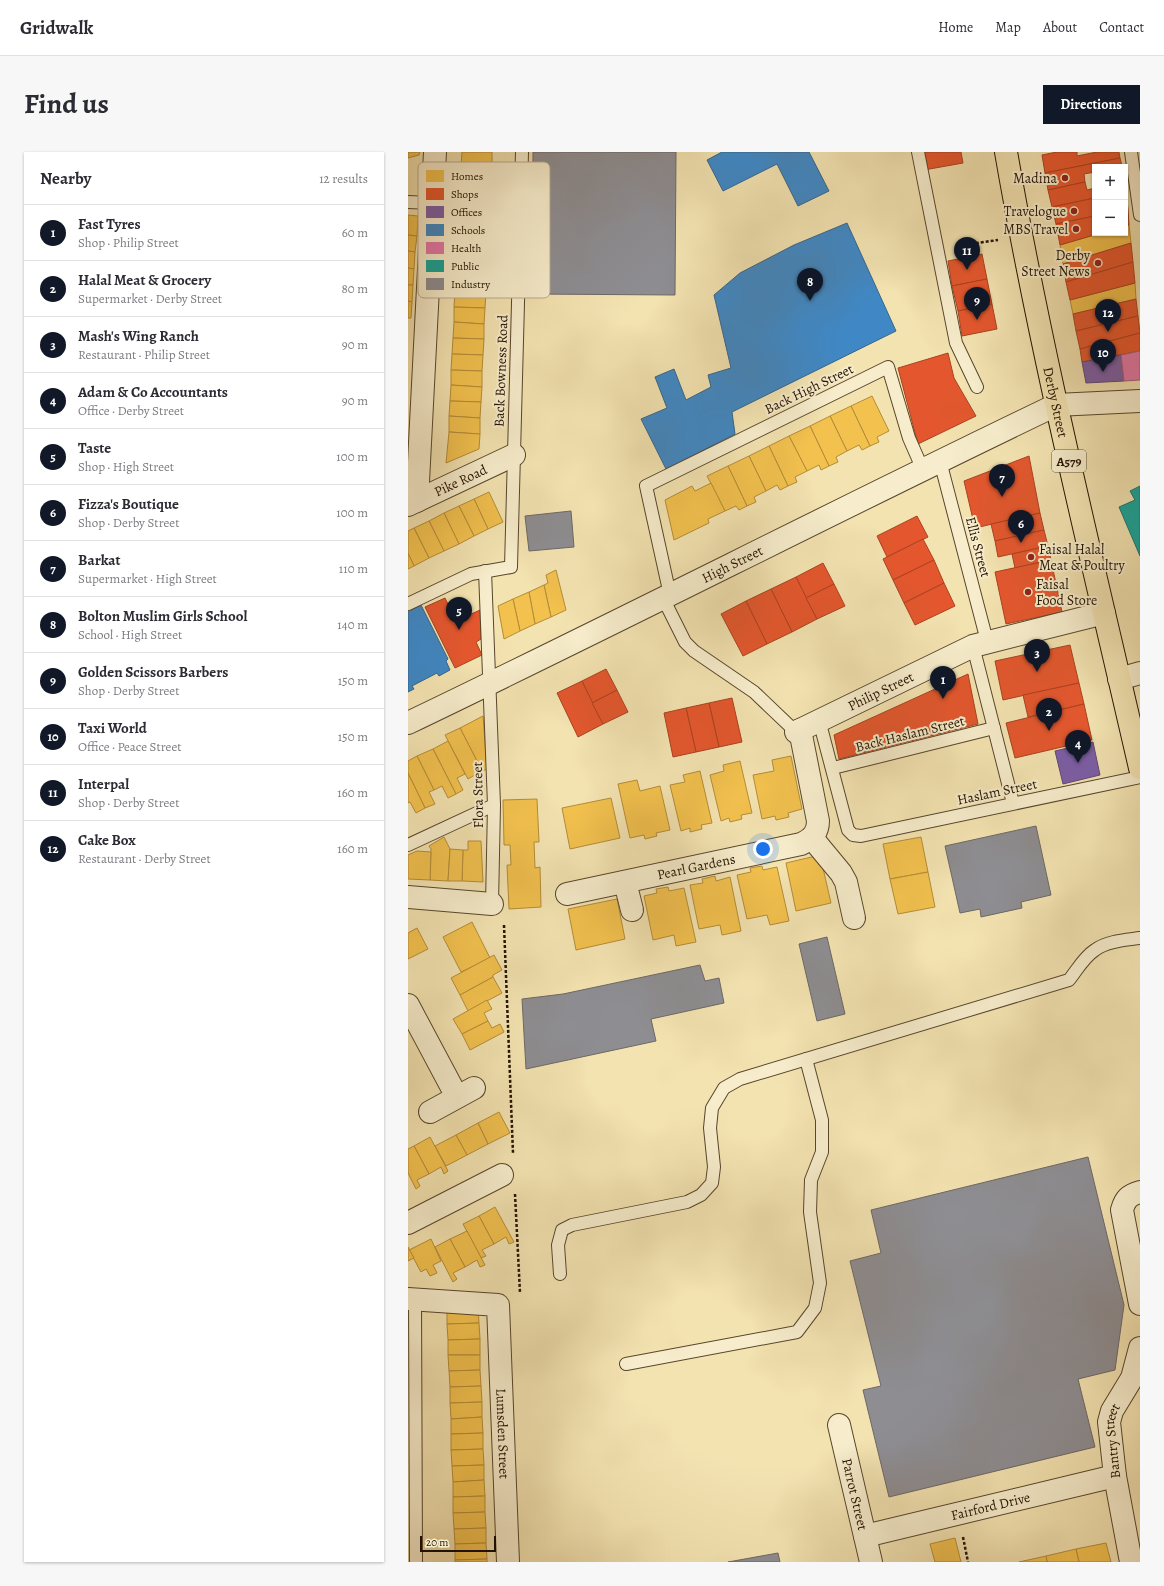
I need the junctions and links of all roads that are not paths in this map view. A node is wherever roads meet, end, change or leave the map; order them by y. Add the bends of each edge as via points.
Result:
1 (435, 152) edge
2 (522, 152) edge
3 (918, 152) edge
4 (1006, 152) edge
5 (1131, 152) edge
6 (434, 162) edge
7 (522, 162) edge
8 (408, 202) edge
9 (418, 202) edge
10 (1140, 214) edge
11 (426, 298) edge
12 (518, 298) edge
13 (976, 387) dead end
14 (1140, 401) edge
15 (1056, 405) junction
16 (514, 455) junction
17 (931, 465) junction
18 (413, 503) edge
19 (485, 571) junction
20 (667, 597) junction
21 (408, 604) edge
22 (1104, 613) junction
23 (980, 643) junction
24 (1140, 673) edge
25 (1119, 679) junction
26 (489, 684) junction
27 (819, 720) junction
28 (408, 723) edge
29 (994, 728) junction
30 (798, 731) junction
31 (833, 768) junction
32 (1140, 768) edge
33 (1140, 778) edge
34 (1013, 803) junction
35 (494, 805) junction
36 (812, 838) junction
37 (408, 845) edge
38 (625, 882) junction
39 (567, 894) dead end
40 (408, 897) edge
41 (492, 904) joint
42 (632, 910) dead end
43 (854, 918) dead end
44 (1140, 938) edge
45 (408, 1005) edge
46 (806, 1059) junction
47 (430, 1112) dead end
48 (508, 1181) road end
49 (1132, 1197) edge
50 (408, 1223) edge
51 (560, 1274) dead end
52 (412, 1299) edge
53 (1140, 1304) edge
54 (1140, 1348) edge
55 (626, 1364) dead end
56 (839, 1426) dead end
57 (1115, 1476) junction
58 (865, 1536) junction
59 (416, 1562) edge
60 (508, 1562) edge
61 (871, 1562) edge
62 (1131, 1562) edge

1 - 6 street
2 - 7 lane, Back Bowness Road
3 - 13 lane via 956,343
4 - 15 main road, Derby Street / A579 via 1020,236
5 - 10 lane
8 - 9 lane
11 - 18 street
12 - 16 lane, Back Bowness Road
14 - 15 street
15 - 17 street, High Street
15 - 22 main road, Derby Street / A579
16 - 18 street, Pike Road
16 - 19 lane, Back Bowness Road via 511,567
17 - 20 street, High Street
17 - 20 lane, Back High Street via 909,438 888,367 646,486
17 - 23 lane, Ellis Street
19 - 21 lane via 471,574
19 - 26 lane
20 - 26 street, High Street
20 - 30 lane via 685,642 694,651 754,692
22 - 23 street, Philip Street
22 - 25 main road, Derby Street / A579
23 - 27 street, Philip Street
23 - 29 lane, Ellis Street
24 - 25 street
25 - 32 main road, Derby Street / A579
26 - 28 street, High Street
26 - 35 lane, Flora Street
27 - 30 street, Philip Street
27 - 31 lane
29 - 31 lane, Back Haslam Street
29 - 34 lane, Ellis Street
30 - 36 street via 818,821 818,828
31 - 34 lane, Haslam Street via 848,830 853,835 861,836
33 - 34 lane, Haslam Street
35 - 37 lane
35 - 41 lane, Flora Street
36 - 38 street, Pearl Gardens via 801,844
36 - 43 street via 846,882
38 - 39 street, Pearl Gardens
38 - 42 street
40 - 41 street
44 - 46 lane via 1095,949 1069,980
45 - 47 street via 465,1092
46 - 51 lane via 740,1079 724,1088 712,1108 712,1183 701,1195 687,1202 572,1225 562,1230 558,1245
46 - 55 lane via 822,1120 822,1152 811,1180 810,1212 820,1283 815,1308 798,1332
48 - 50 street
49 - 53 street via 1122,1210
52 - 59 lane
52 - 60 street, Lumsden Street via 498,1305
54 - 57 street, Bantry Street via 1132,1378 1112,1411 1109,1422
56 - 58 street, Parrot Street
57 - 58 street, Fairford Drive
57 - 62 street, Bantry Street
58 - 61 street, Parrot Street

